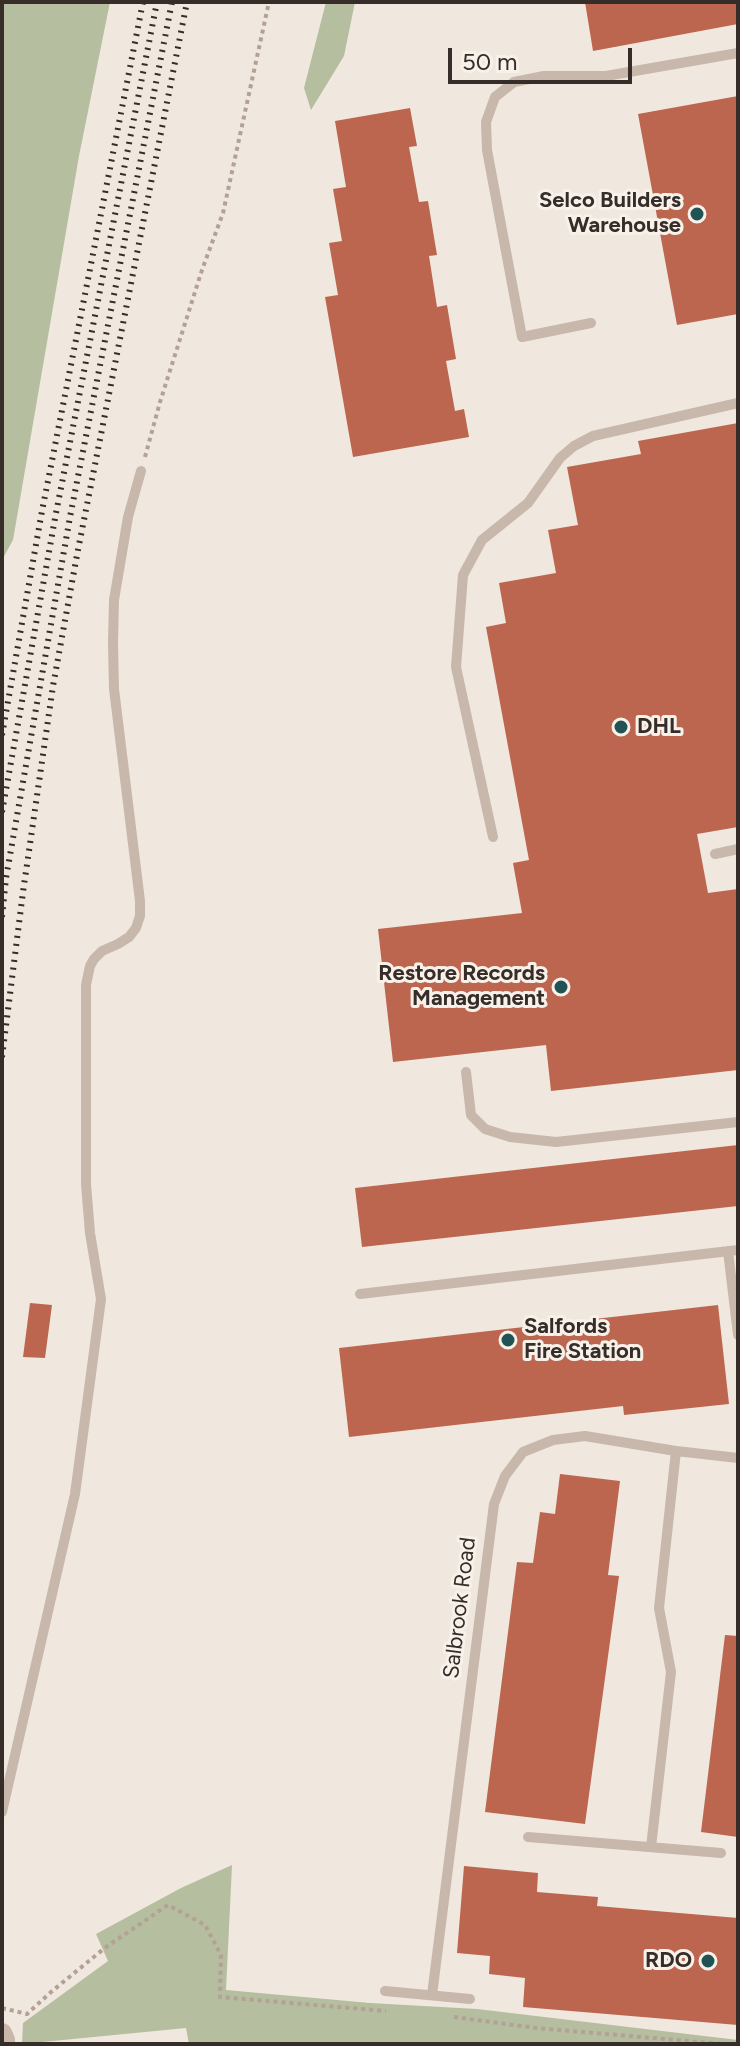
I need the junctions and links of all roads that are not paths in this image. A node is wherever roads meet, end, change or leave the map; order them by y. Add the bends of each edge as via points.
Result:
1 (738, 53) edge
2 (591, 323) dead end
3 (738, 403) edge
4 (141, 471) road end
5 (493, 837) dead end
6 (738, 849) edge
7 (715, 854) dead end
8 (466, 1072) dead end
9 (738, 1122) edge
10 (733, 1251) edge
11 (360, 1294) dead end
12 (738, 1335) edge
13 (676, 1451) junction
14 (738, 1458) edge
15 (2, 1812) edge
16 (528, 1837) dead end
17 (651, 1847) junction
18 (721, 1853) dead end
19 (385, 1991) dead end
20 (432, 1995) junction
21 (470, 1999) dead end
22 (2, 2033) edge
23 (5, 2044) edge

1 - 2 lane via 606,76 544,76 514,82 495,97 486,122 487,150 522,337
3 - 5 lane via 593,436 574,446 528,503 482,540 463,575 456,667
4 - 15 lane via 114,600 113,643 140,916 129,937 94,959 86,985 86,1184 101,1299 75,1494
6 - 7 lane
8 - 9 lane via 471,1115 485,1129 510,1137 556,1142
10 - 11 lane
10 - 12 lane
13 - 14 lane, Salbrook Road
13 - 17 lane via 659,1608 671,1672
13 - 20 lane, Salbrook Road via 585,1436 553,1440 523,1452 505,1476 494,1504
16 - 17 lane
17 - 18 lane
19 - 20 lane
20 - 21 lane
22 - 23 street

